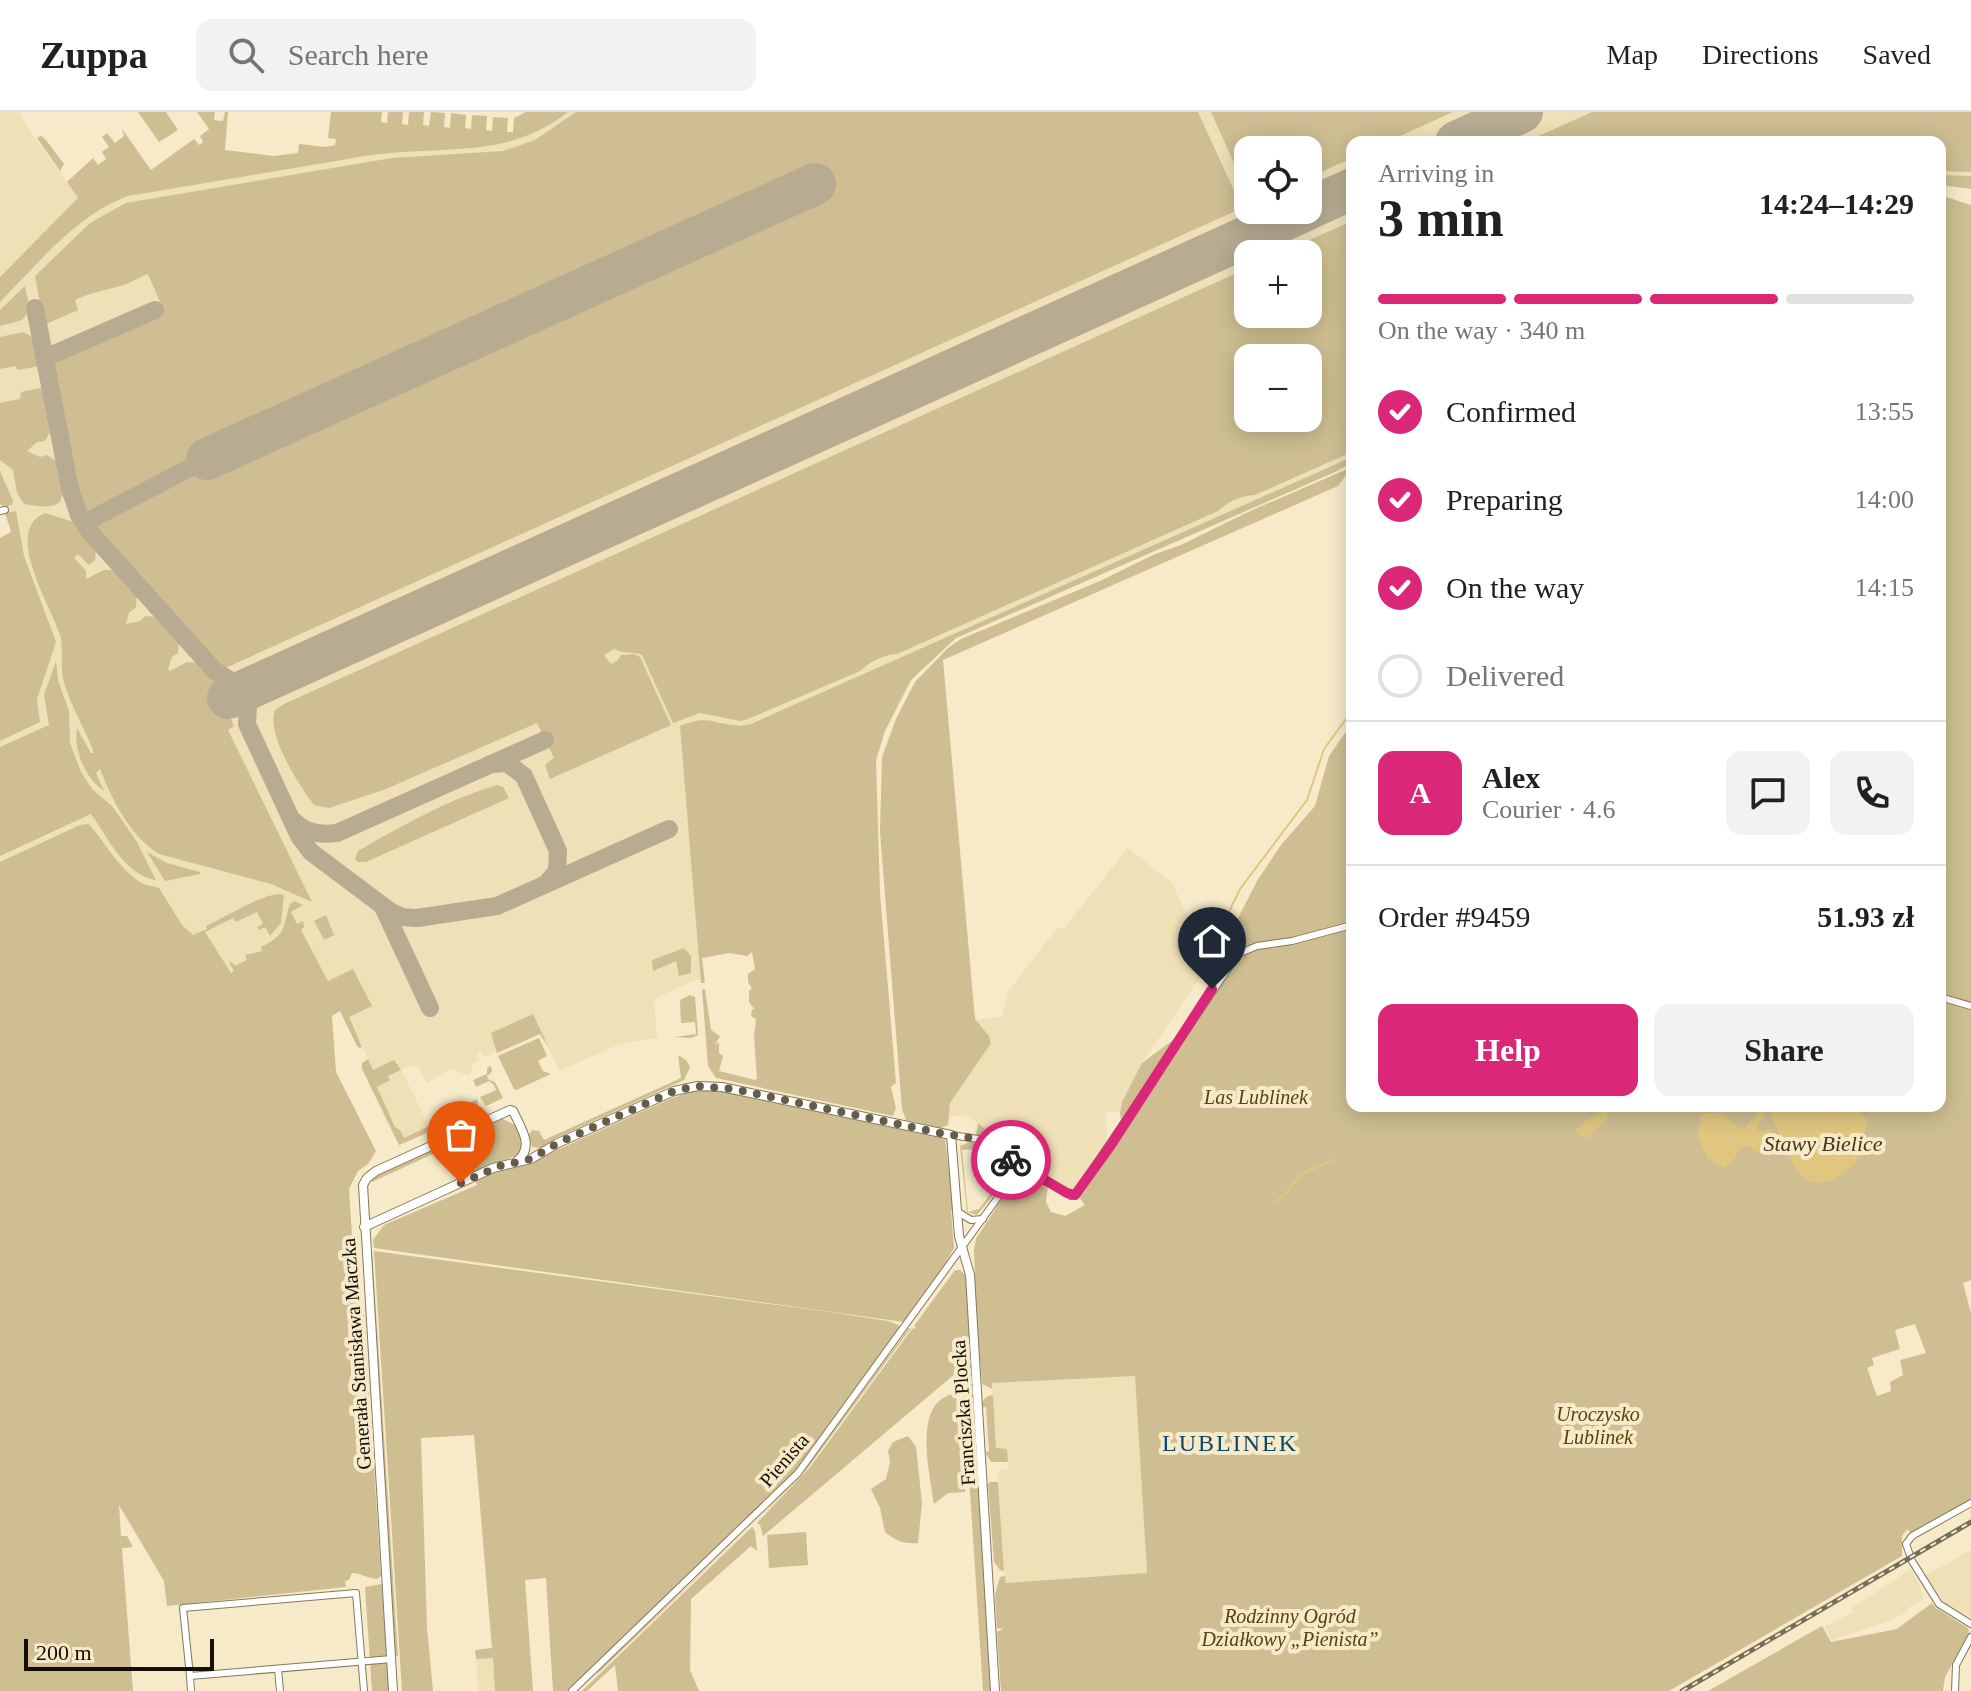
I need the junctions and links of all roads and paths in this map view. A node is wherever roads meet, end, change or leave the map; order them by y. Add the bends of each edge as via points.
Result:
1 (1346, 927) edge
2 (1946, 999) edge
3 (1971, 1006) edge
4 (951, 1135) junction
5 (527, 1145) junction
6 (546, 1150) junction
7 (516, 1162) junction
8 (1020, 1167) junction
9 (957, 1211) junction
10 (983, 1219) junction
11 (364, 1227) junction
12 (962, 1249) junction
13 (1971, 1503) edge
14 (1971, 1624) edge
15 (1971, 1637) edge
16 (392, 1659) junction
17 (362, 1662) junction
18 (278, 1669) junction
19 (190, 1676) junction
20 (191, 1691) edge
21 (280, 1691) edge
22 (364, 1691) edge
23 (393, 1691) edge
24 (572, 1691) edge
25 (995, 1691) edge
26 (1955, 1691) edge

1 - 8 street via 1238,954 1075,1195
2 - 3 street
4 - 6 street via 698,1086 674,1091
4 - 8 street via 978,1139
4 - 9 street, Franciszka Plocka
5 - 6 street
5 - 7 street
5 - 11 street, Generała Stanisława Maczka via 512,1110 370,1174 362,1189
6 - 7 street
7 - 11 street
8 - 10 street, Pienista
9 - 10 street via 971,1220
9 - 12 street, Franciszka Plocka
10 - 12 street, Pienista
11 - 16 street, Generała Stanisława Maczka
12 - 24 street, Pienista via 790,1481
12 - 25 street, Franciszka Plocka via 970,1275
13 - 14 street via 1906,1543 1939,1604
15 - 26 street via 1956,1665
16 - 17 street
16 - 23 street, Generała Stanisława Maczka
17 - 18 street
17 - 19 street via 356,1593 183,1608
17 - 22 street
18 - 19 street
18 - 21 street
19 - 20 street

